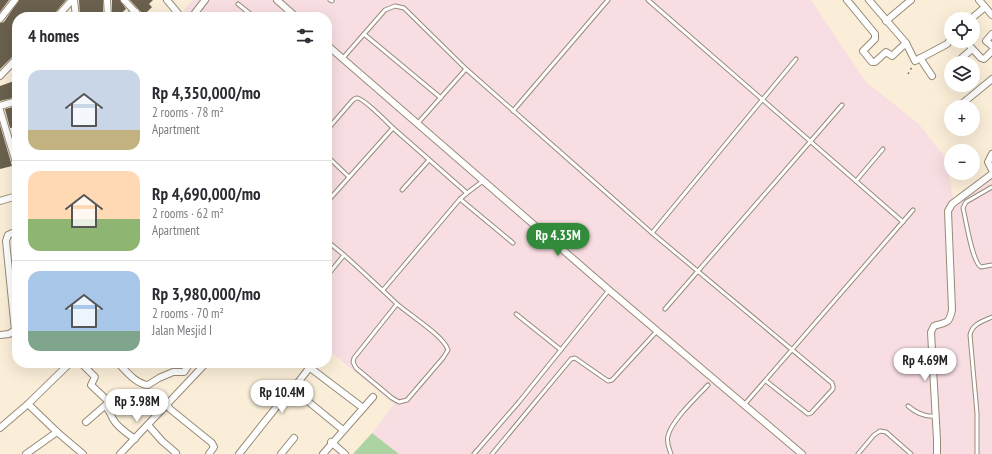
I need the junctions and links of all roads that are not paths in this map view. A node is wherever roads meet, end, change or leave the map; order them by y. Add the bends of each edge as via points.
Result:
1 (14, 0) edge
2 (73, 0) edge
3 (107, 0) edge
4 (124, 0) edge
5 (167, 0) edge
6 (206, 0) edge
7 (277, 0) edge
8 (608, 0) edge
9 (648, 0) edge
10 (847, 0) edge
11 (869, 0) edge
12 (911, 0) edge
13 (979, 0) edge
14 (238, 4) dead end
15 (985, 7) junction
16 (61, 12) edge
17 (75, 12) edge
18 (108, 12) edge
19 (135, 12) edge
20 (177, 12) edge
21 (196, 12) edge
22 (248, 12) edge
23 (290, 12) edge
24 (979, 12) edge
25 (992, 15) edge
26 (0, 19) edge
27 (886, 21) junction
28 (364, 34) junction
29 (992, 34) edge
30 (906, 43) junction
31 (944, 46) edge
32 (992, 46) edge
33 (972, 49) joint
34 (332, 51) edge
35 (992, 51) edge
36 (964, 56) edge
37 (343, 58) junction
38 (796, 59) dead end
39 (917, 60) junction
40 (12, 64) edge
41 (466, 69) junction
42 (0, 76) edge
43 (932, 76) dead end
44 (992, 80) edge
45 (441, 98) junction
46 (762, 100) junction
47 (967, 100) edge
48 (12, 102) edge
49 (842, 105) dead end
50 (0, 106) edge
51 (0, 110) edge
52 (513, 111) junction
53 (332, 124) edge
54 (418, 124) junction
55 (393, 128) junction
56 (810, 142) junction
57 (884, 149) dead end
58 (12, 150) edge
59 (992, 154) edge
60 (429, 160) junction
61 (332, 161) edge
62 (992, 172) edge
63 (349, 177) junction
64 (856, 180) junction
65 (483, 181) junction
66 (992, 187) edge
67 (402, 190) dead end
68 (467, 193) junction
69 (332, 196) edge
70 (12, 197) edge
71 (460, 199) junction
72 (0, 201) edge
73 (913, 210) dead end
74 (903, 222) junction
75 (12, 232) edge
76 (652, 233) junction
77 (513, 243) dead end
78 (332, 245) edge
79 (3, 247) edge
80 (344, 255) junction
81 (992, 265) edge
82 (332, 270) edge
83 (698, 271) junction
84 (383, 290) junction
85 (609, 290) junction
86 (12, 304) edge
87 (397, 304) junction
88 (665, 309) dead end
89 (516, 314) dead end
90 (992, 317) edge
91 (657, 331) junction
92 (12, 332) edge
93 (0, 335) edge
94 (561, 350) junction
95 (792, 350) junction
96 (65, 368) edge
97 (86, 368) edge
98 (123, 368) edge
99 (187, 368) edge
100 (201, 368) edge
101 (309, 368) edge
102 (315, 368) edge
103 (766, 381) junction
104 (708, 385) dead end
105 (293, 389) junction
106 (373, 396) dead end
107 (109, 402) junction
108 (28, 404) junction
109 (167, 405) junction
110 (744, 406) junction
111 (908, 406) dead end
112 (363, 408) junction
113 (935, 416) junction
114 (86, 422) dead end
115 (148, 425) junction
116 (0, 428) edge
117 (343, 430) junction
118 (57, 432) junction
119 (294, 438) dead end
120 (134, 439) junction
121 (331, 442) junction
122 (126, 448) junction
123 (176, 453) dead end
124 (26, 454) edge
125 (83, 454) edge
126 (120, 454) edge
127 (131, 454) edge
128 (210, 454) edge
129 (240, 454) edge
130 (281, 454) edge
131 (323, 454) edge
132 (345, 454) edge
133 (474, 454) edge
134 (492, 454) edge
135 (671, 454) edge
136 (802, 454) edge
137 (858, 454) edge
138 (911, 454) edge
139 (936, 454) edge
140 (978, 454) edge

1 - 26 street
2 - 16 street
2 - 17 street
3 - 18 street
4 - 19 street
5 - 20 street
6 - 21 street
7 - 23 street
8 - 52 lane
9 - 46 lane
10 - 30 street via 875,34 875,39 863,51 872,62 876,62 886,52 892,56
11 - 27 street
12 - 27 street
13 - 15 street
14 - 22 lane
15 - 24 street
15 - 25 street
27 - 30 street
28 - 37 lane
28 - 41 lane via 385,10 400,6
28 - 45 lane
29 - 32 street via 986,41
30 - 39 street
31 - 39 street
33 - 35 street via 984,59
33 - 36 street
34 - 37 street
37 - 54 street
38 - 46 lane
39 - 43 street
40 - 42 street
41 - 45 lane
41 - 52 lane
44 - 47 street
45 - 54 lane
46 - 56 lane
46 - 76 lane
48 - 50 street
49 - 56 lane
51 - 58 street
52 - 76 lane
53 - 55 lane via 352,101 360,98
54 - 65 street
55 - 60 lane
55 - 63 lane
56 - 64 lane
56 - 83 lane
57 - 64 lane
59 - 62 street via 988,162
60 - 67 lane
60 - 68 lane
61 - 63 lane
62 - 113 street via 952,204 948,211 952,310 947,323 934,326 931,332
63 - 69 lane
64 - 74 lane
65 - 68 lane
65 - 85 street
66 - 81 lane via 966,202 963,208 977,265
68 - 71 lane
70 - 72 street
71 - 77 lane
71 - 84 lane
73 - 74 lane
74 - 95 lane
75 - 79 street via 7,236
76 - 83 lane
78 - 80 lane
79 - 86 street
80 - 82 lane
80 - 84 lane
83 - 88 lane
83 - 95 lane
84 - 87 lane
85 - 91 street
85 - 94 lane
87 - 87 lane via 353,362 356,368 399,402 406,400 444,358 448,350 439,338
89 - 94 lane
90 - 140 lane via 975,325 970,335
91 - 110 street
91 - 134 lane via 612,380 608,381 575,358 571,359
92 - 93 street
94 - 133 lane
95 - 103 lane
95 - 103 lane via 832,383 833,389 808,414
96 - 108 street
97 - 107 street via 95,376 91,386
98 - 99 street via 137,381 148,385 173,372 184,372
100 - 109 street
101 - 105 street
102 - 112 street
103 - 110 lane
104 - 135 lane via 672,426 667,436
105 - 117 street
105 - 129 street
106 - 112 street
107 - 114 street
107 - 120 street via 107,408 113,418
108 - 116 street
108 - 118 street
109 - 115 street
109 - 128 street via 213,445
110 - 136 street
111 - 113 lane via 928,417
112 - 117 street
113 - 139 street
115 - 120 street
115 - 123 street
117 - 121 street
118 - 124 street
118 - 125 street
119 - 130 street
120 - 122 street
121 - 131 street
121 - 132 street
122 - 126 street
122 - 127 street
137 - 138 lane via 880,430 886,432

